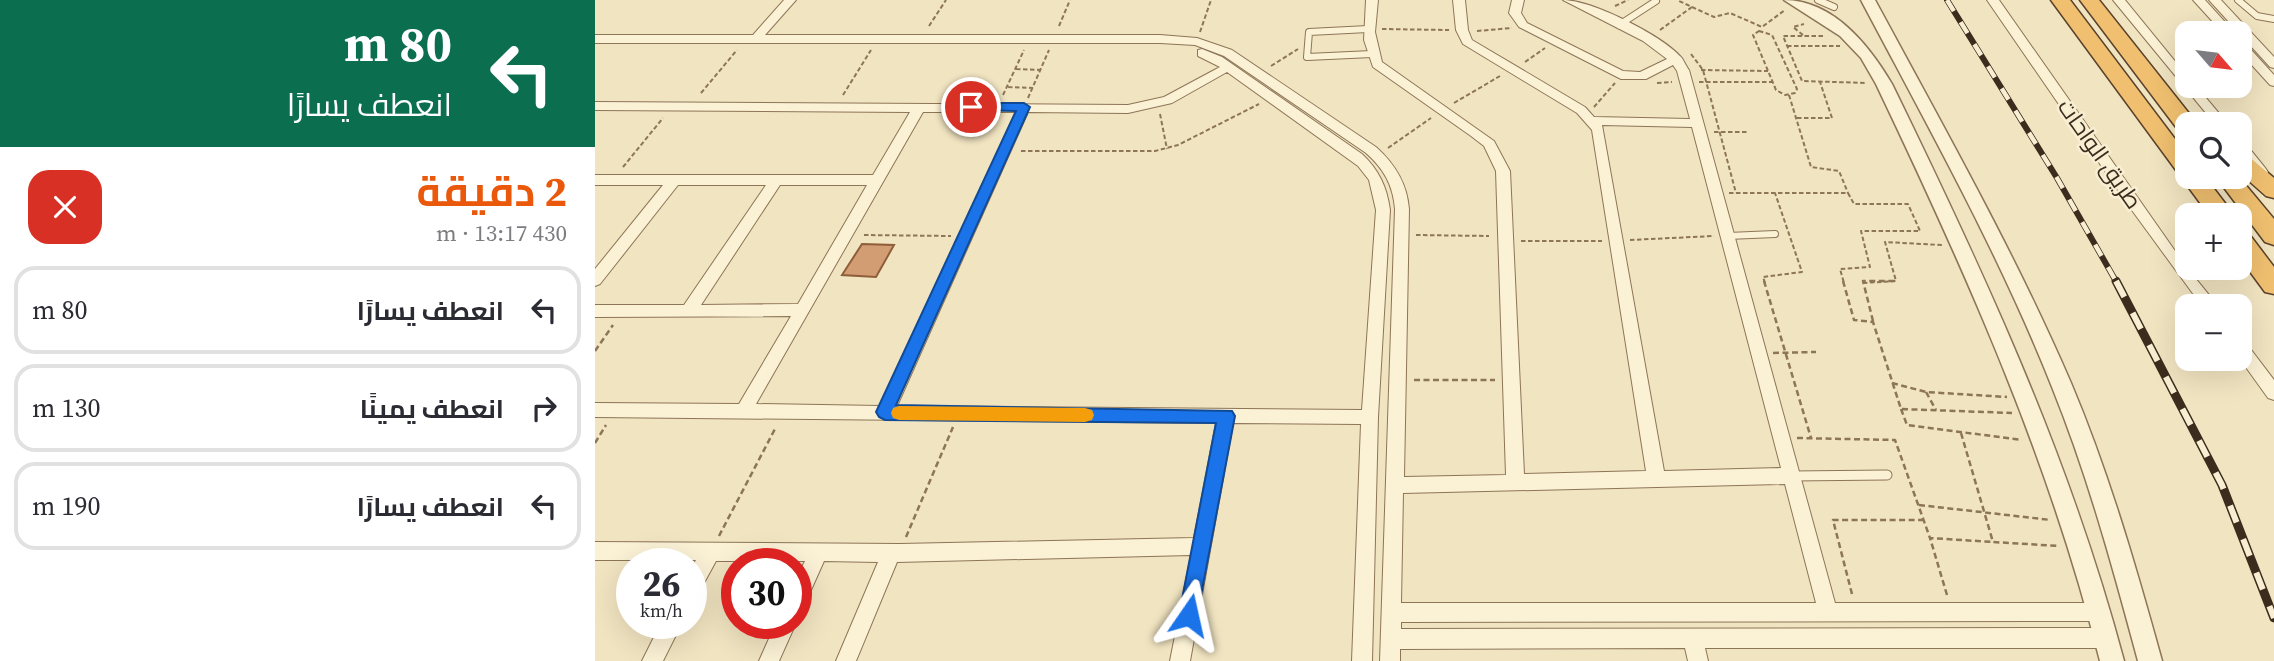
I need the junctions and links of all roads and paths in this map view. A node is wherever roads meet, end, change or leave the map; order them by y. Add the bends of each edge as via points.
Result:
1 (790, 0) edge
2 (946, 0) edge
3 (1070, 0) edge
4 (1211, 0) edge
5 (1371, 0) edge
6 (1459, 0) edge
7 (1518, 0) edge
8 (1569, 0) edge
9 (1677, 0) edge
10 (1818, 0) edge
11 (1868, 0) edge
12 (1993, 0) edge
13 (2060, 0) edge
14 (2089, 0) edge
15 (2119, 0) edge
16 (2199, 0) edge
17 (2215, 0) edge
18 (2238, 0) edge
19 (1656, 1) edge
20 (1793, 1) edge
21 (1692, 7) junction
22 (1834, 7) dead end
23 (2213, 15) junction
24 (2229, 15) junction
25 (2274, 19) edge
26 (2218, 21) edge
27 (1619, 25) junction
28 (1527, 27) junction
29 (1368, 29) junction
30 (1762, 29) junction
31 (1462, 31) junction
32 (595, 39) edge
33 (756, 39) junction
34 (920, 39) junction
35 (1647, 39) junction
36 (1555, 41) junction
37 (1856, 41) junction
38 (1197, 42) junction
39 (1052, 43) junction
40 (1125, 43) junction
41 (1307, 44) junction
42 (877, 45) junction
43 (1787, 46) junction
44 (595, 48) edge
45 (739, 48) junction
46 (1026, 48) junction
47 (1373, 54) junction
48 (2252, 57) edge
49 (2274, 64) edge
50 (1228, 67) junction
51 (2175, 67) edge
52 (1016, 69) junction
53 (1041, 70) junction
54 (1513, 70) junction
55 (1682, 70) junction
56 (1768, 71) junction
57 (1907, 74) junction
58 (1621, 75) junction
59 (1261, 76) junction
60 (1882, 79) junction
61 (2273, 79) edge
62 (1773, 82) junction
63 (1820, 82) junction
64 (1007, 87) junction
65 (1033, 88) junction
66 (2163, 94) junction
67 (1789, 95) junction
68 (1271, 98) junction
69 (2201, 98) edge
70 (1158, 104) junction
71 (595, 106) edge
72 (672, 106) junction
73 (689, 107) junction
74 (836, 107) junction
75 (919, 107) junction
76 (997, 107) junction
77 (1024, 107) junction
78 (1442, 110) junction
79 (2176, 112) edge
80 (2183, 112) edge
81 (2212, 112) edge
82 (1324, 118) junction
83 (1590, 118) junction
84 (1797, 118) junction
85 (1311, 125) junction
86 (1699, 128) junction
87 (1749, 132) dead end
88 (1167, 149) junction
89 (1004, 151) junction
90 (2175, 154) edge
91 (1377, 155) junction
92 (2252, 161) edge
93 (2252, 171) edge
94 (595, 180) edge
95 (612, 180) junction
96 (674, 180) junction
97 (776, 180) junction
98 (877, 180) junction
99 (2202, 189) edge
100 (2237, 189) edge
101 (2274, 189) edge
102 (1716, 193) junction
103 (1775, 193) junction
104 (1848, 193) junction
105 (2213, 203) edge
106 (1775, 234) dead end
107 (846, 235) junction
108 (1402, 235) junction
109 (966, 236) junction
110 (1507, 236) junction
111 (1728, 236) junction
112 (2274, 236) edge
113 (1963, 246) junction
114 (2252, 256) edge
115 (595, 280) edge
116 (2274, 285) edge
117 (2201, 294) edge
118 (1378, 303) junction
119 (1399, 303) junction
120 (623, 310) junction
121 (689, 310) junction
122 (803, 310) junction
123 (595, 311) edge
124 (1873, 322) junction
125 (595, 351) edge
126 (1785, 352) junction
127 (1816, 352) dead end
128 (1759, 353) junction
129 (2252, 363) edge
130 (1397, 380) junction
131 (1512, 380) junction
132 (1892, 383) junction
133 (1926, 392) junction
134 (2274, 393) edge
135 (2031, 406) junction
136 (1901, 409) junction
137 (595, 410) edge
138 (1936, 410) junction
139 (744, 411) junction
140 (784, 412) junction
141 (885, 412) junction
142 (958, 414) junction
143 (1226, 416) junction
144 (1370, 417) junction
145 (1961, 433) junction
146 (1811, 438) dead end
147 (2043, 443) junction
148 (1887, 474) dead end
149 (1792, 477) junction
150 (1656, 479) junction
151 (1515, 482) junction
152 (1393, 485) junction
153 (1919, 505) dead end
154 (1984, 514) junction
155 (1924, 520) dead end
156 (2071, 522) junction
157 (1993, 542) junction
158 (1202, 546) junction
159 (2080, 548) junction
160 (595, 551) edge
161 (712, 551) junction
162 (819, 551) junction
163 (895, 553) junction
164 (707, 560) edge
165 (812, 566) edge
166 (1828, 612) junction
167 (1857, 612) junction
168 (1953, 612) junction
169 (2100, 612) junction
170 (1391, 613) junction
171 (2106, 638) junction
172 (664, 639) edge
173 (779, 639) edge
174 (1390, 639) junction
175 (1693, 639) junction
176 (652, 661) edge
177 (769, 661) edge
178 (846, 661) edge
179 (1180, 661) edge
180 (1361, 661) edge
181 (1390, 661) edge
182 (1697, 661) edge
183 (2112, 661) edge
184 (2150, 661) edge

1 - 33 street
2 - 34 path
3 - 39 path
4 - 38 path
5 - 29 street
6 - 31 street
7 - 28 street via 1515,13
8 - 27 street
9 - 21 path
10 - 22 lane
11 - 57 street
12 - 117 street, طريق الواحات
13 - 90 highway
14 - 66 highway
15 - 51 street
16 - 23 street
17 - 24 street
18 - 25 lane via 2257,16
19 - 27 lane
20 - 30 path
20 - 37 street
21 - 30 path via 1714,18 1730,13
21 - 35 path
23 - 24 street
23 - 26 street
24 - 49 street
27 - 35 street
28 - 31 path
28 - 36 street
29 - 31 path
29 - 41 lane via 1309,32
29 - 47 street
30 - 56 path via 1753,35
30 - 67 path via 1772,34 1797,89
31 - 54 street via 1467,42
32 - 33 street
33 - 42 street
34 - 39 street
34 - 42 street
35 - 55 street
36 - 54 path
36 - 58 street
37 - 43 path
37 - 43 path via 1783,36
37 - 60 street
38 - 40 street
38 - 59 street via 1228,53
39 - 40 street
39 - 46 street
39 - 53 path
40 - 50 street via 1191,50
41 - 47 lane via 1308,58
41 - 59 path
42 - 45 street
42 - 46 street
42 - 74 path
43 - 63 path via 1803,81
44 - 45 street
45 - 73 path
46 - 52 path
47 - 78 street via 1386,72
48 - 61 street
50 - 68 street
50 - 70 street
52 - 53 path
52 - 64 path
53 - 65 path
54 - 78 path
54 - 83 street
55 - 56 path
55 - 58 street
55 - 62 path
55 - 86 street
56 - 62 path
57 - 60 street
57 - 184 street via 2017,284 2061,386 2098,487
58 - 83 path
59 - 82 street
60 - 63 path
60 - 113 street
62 - 67 path via 1778,92
63 - 84 path via 1832,118
64 - 65 path
64 - 76 path
65 - 77 path
66 - 79 highway
66 - 80 highway
67 - 84 path
68 - 85 street
68 - 88 path
69 - 81 street
70 - 77 street via 1128,109
70 - 88 path
71 - 72 street
72 - 73 street
72 - 95 path
73 - 74 street
74 - 75 street
75 - 76 street
75 - 98 street
76 - 77 street
77 - 89 street
78 - 91 path
78 - 110 street via 1476,132 1498,157
82 - 85 street
82 - 91 street
83 - 86 street
83 - 150 street via 1602,137
84 - 104 path via 1811,167 1839,171
85 - 118 street via 1363,162 1380,187
86 - 87 path
86 - 102 street
88 - 89 path
89 - 109 street
91 - 108 street via 1398,184
92 - 101 street
93 - 101 highway
94 - 95 street
95 - 96 street
96 - 97 street
96 - 115 street
97 - 98 street
97 - 121 street
98 - 107 street
99 - 105 highway
100 - 112 highway
102 - 103 path
102 - 111 street
103 - 104 path
103 - 126 path via 1802,272 1763,277
104 - 124 path via 1854,204 1908,204 1921,230 1861,231 1871,267 1840,269 1854,320
106 - 111 lane
107 - 109 path
107 - 122 street
108 - 110 path
108 - 119 street
109 - 141 street
110 - 131 street
111 - 128 street
113 - 124 path via 1885,242 1896,281 1863,281
113 - 135 street
114 - 116 highway
118 - 119 street
118 - 144 street
119 - 130 street
120 - 121 street
120 - 123 street
120 - 125 path
121 - 122 street
122 - 139 street
124 - 132 path
126 - 127 path
126 - 128 path
126 - 146 path
128 - 149 street
129 - 134 street
130 - 131 path
130 - 152 street
131 - 151 street
132 - 133 path
132 - 136 path
133 - 135 path
133 - 138 path
135 - 138 path
135 - 147 street
136 - 138 path
136 - 145 path via 1908,426
137 - 139 street
139 - 140 street
140 - 141 street
140 - 161 path
141 - 142 street
142 - 143 street
142 - 163 path
143 - 144 street
143 - 158 street
144 - 180 street
145 - 147 path
145 - 154 path
147 - 156 street
148 - 149 lane
149 - 150 street
149 - 166 street
150 - 151 street
151 - 152 street
152 - 170 street
153 - 154 path
154 - 156 path
154 - 157 path
155 - 167 path via 1833,520
156 - 159 street
157 - 159 path
157 - 168 path via 1930,538
158 - 163 street
158 - 179 street
159 - 169 street
160 - 161 street
161 - 162 street
161 - 164 street
162 - 163 street
162 - 165 street
163 - 178 street
166 - 167 street
166 - 170 street
167 - 168 street
168 - 169 street
169 - 171 street
170 - 174 street
171 - 175 street
171 - 183 street
172 - 176 street
173 - 177 street
174 - 175 street
174 - 181 street
175 - 182 street

